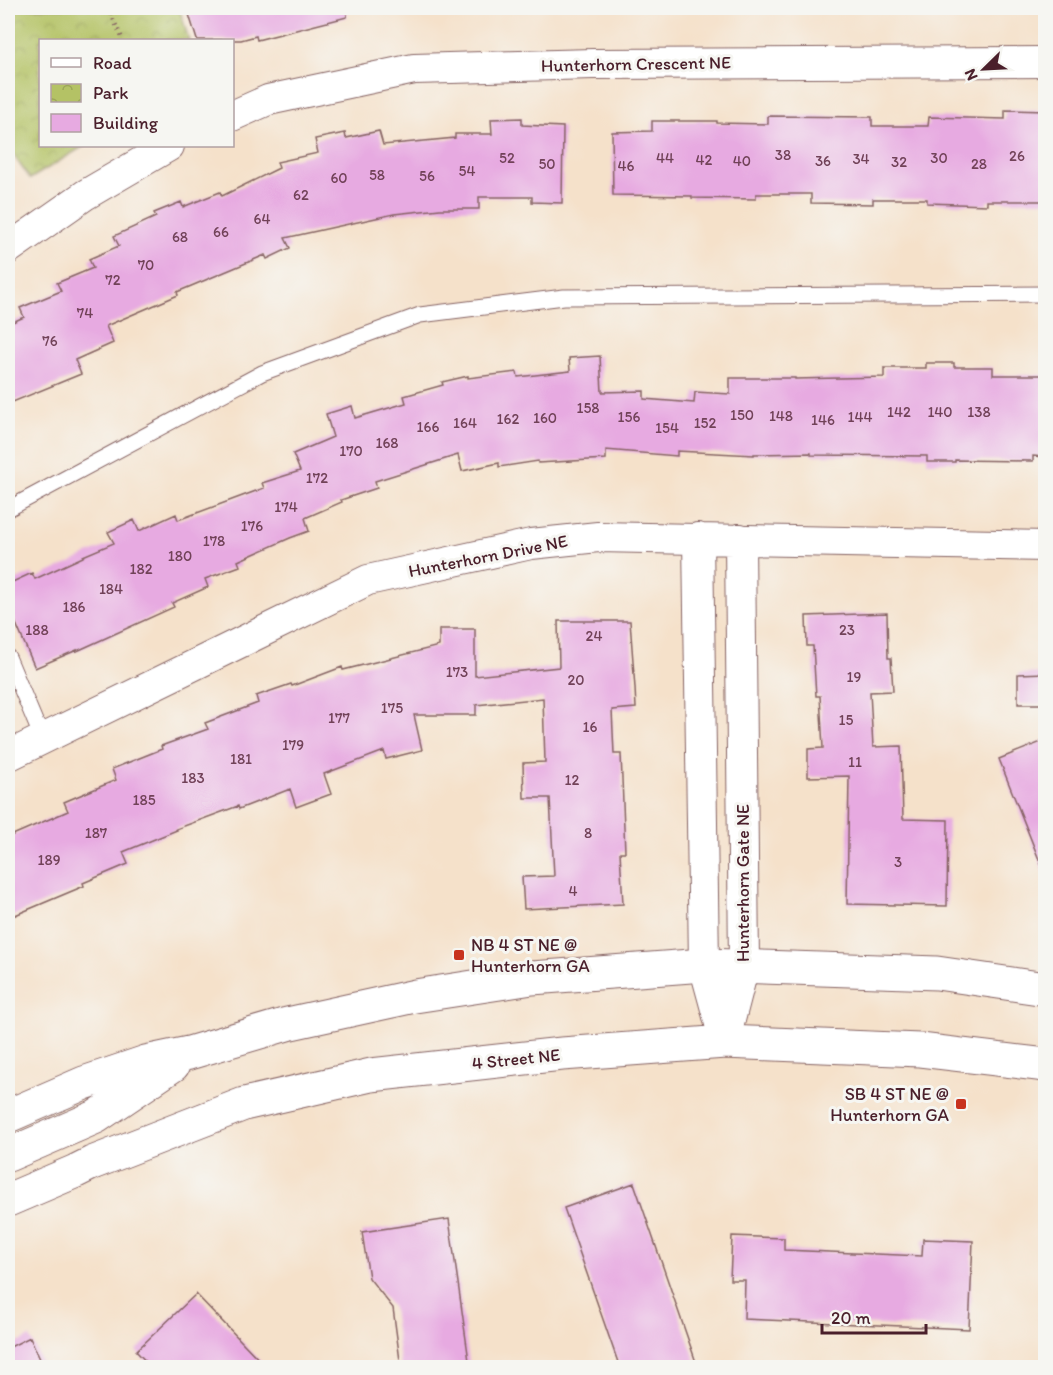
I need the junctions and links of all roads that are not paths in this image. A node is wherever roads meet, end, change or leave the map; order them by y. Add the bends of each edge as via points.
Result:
1 (1046, 62) edge
2 (234, 115) edge
3 (167, 147) edge
4 (8, 249) edge
5 (1046, 294) edge
6 (8, 509) edge
7 (698, 538) junction
8 (740, 539) junction
9 (1046, 546) edge
10 (8, 657) edge
11 (42, 738) junction
12 (8, 756) edge
13 (704, 964) junction
14 (744, 966) junction
15 (1046, 988) edge
16 (725, 1042) junction
17 (189, 1053) junction
18 (1046, 1065) edge
19 (66, 1091) junction
20 (8, 1105) edge
21 (8, 1116) edge
22 (8, 1155) edge
23 (76, 1171) junction
24 (8, 1200) edge
25 (8, 1227) edge

1 - 2 street, Hunterhorn Crescent NE via 593,64 414,69 267,100
3 - 4 street via 85,195
5 - 6 lane via 564,297 420,315 262,373
7 - 8 street, Hunterhorn Drive NE
7 - 11 street, Hunterhorn Drive NE via 598,537 531,544 368,580
7 - 13 street
8 - 9 street, Hunterhorn Drive NE
8 - 14 street, Hunterhorn Gate NE
10 - 11 lane
11 - 12 street, Hunterhorn Drive NE
13 - 14 main road
13 - 16 street
13 - 17 main road via 532,978 415,996 287,1024
14 - 15 main road via 937,973
14 - 16 street, Hunterhorn Gate NE
16 - 18 main road, 4 Street NE via 920,1050
16 - 23 main road, 4 Street NE via 562,1054 371,1075 244,1104
17 - 19 main road via 146,1062
17 - 22 main road via 96,1117
19 - 20 main road
19 - 21 main road
23 - 24 main road, 4 Street NE
23 - 25 main road

